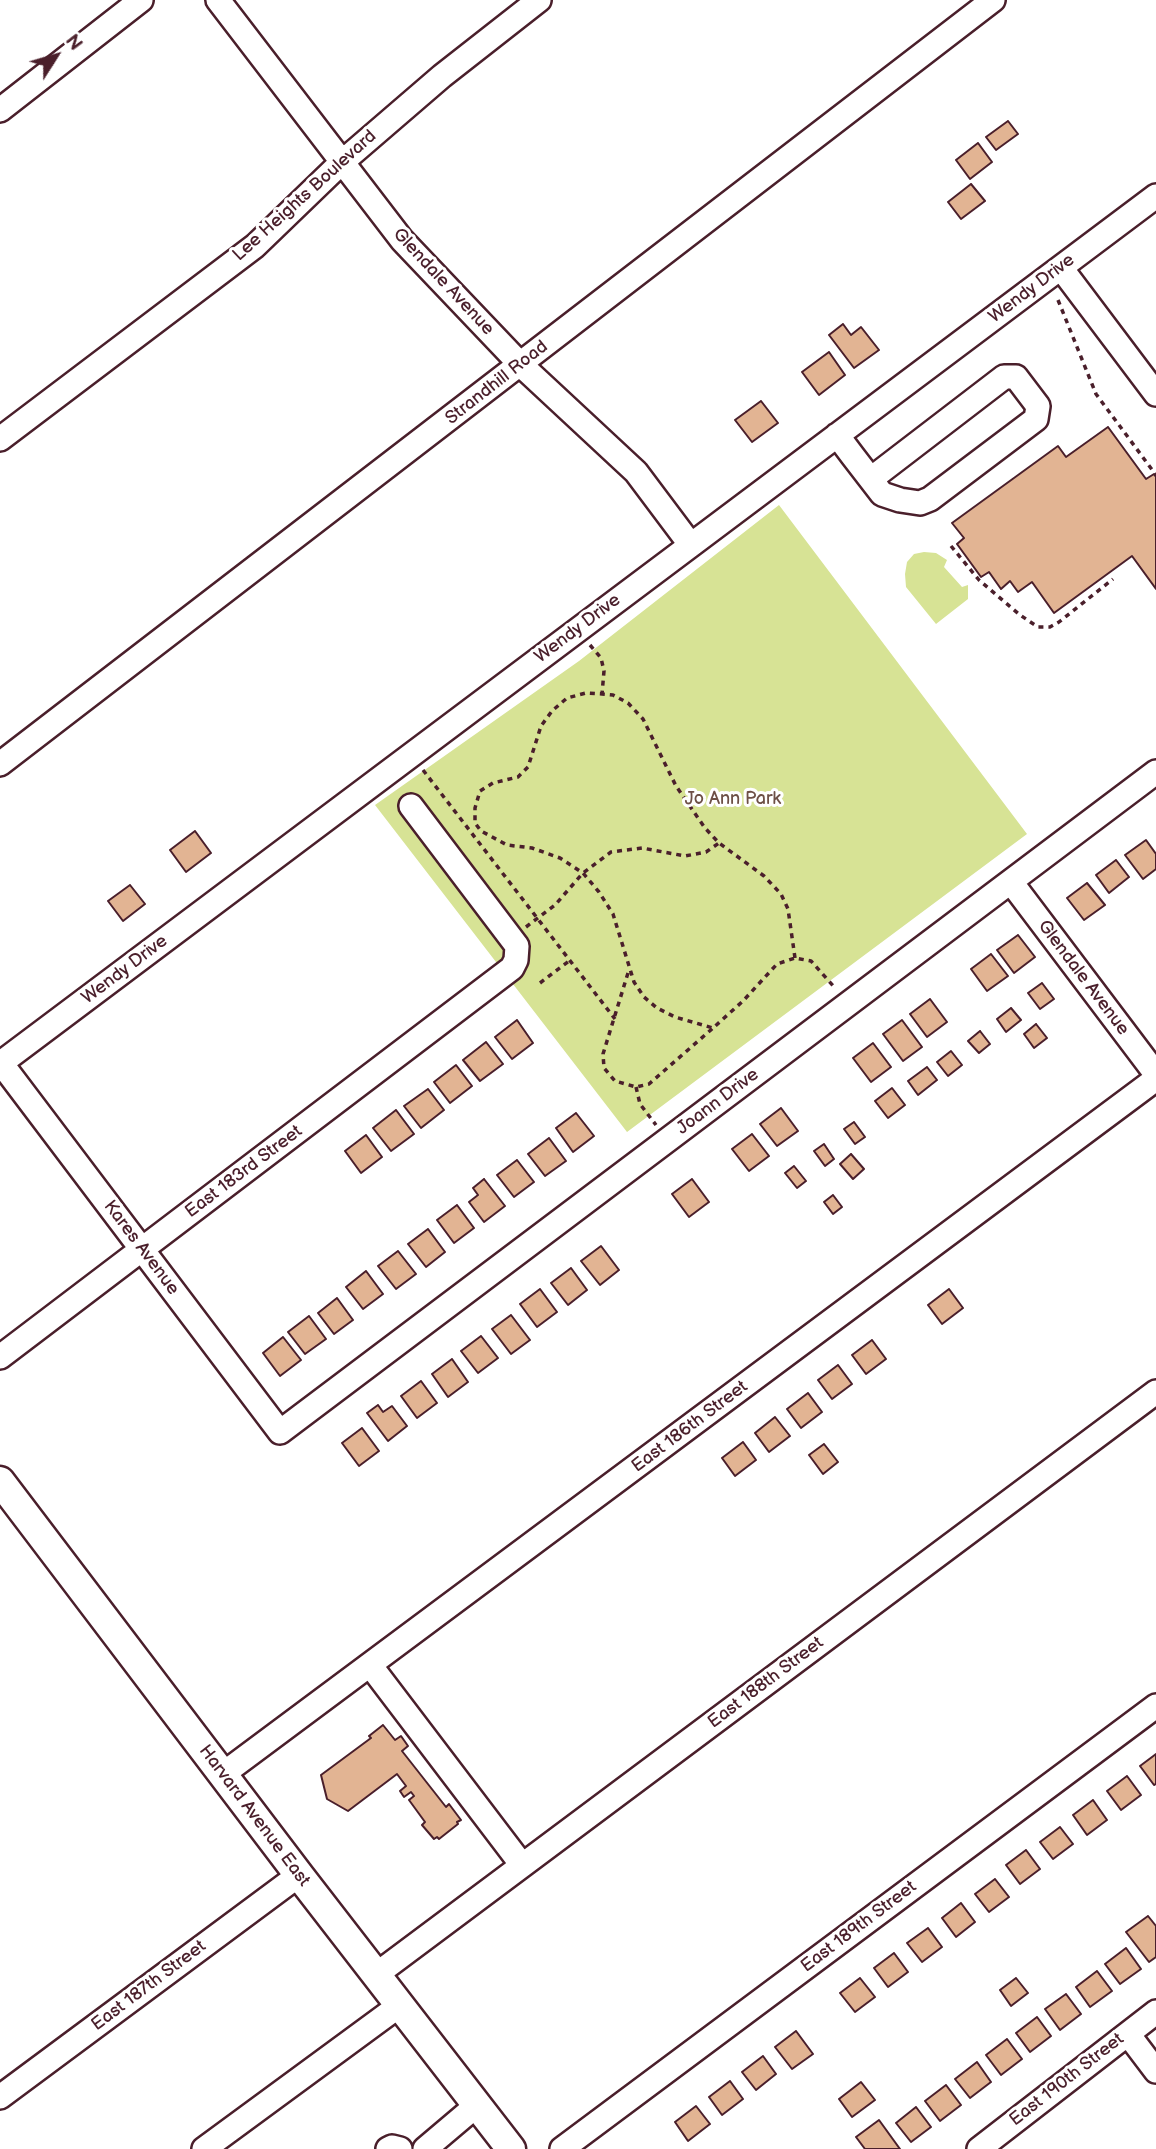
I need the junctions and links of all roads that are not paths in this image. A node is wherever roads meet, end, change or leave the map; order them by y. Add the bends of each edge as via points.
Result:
1 (141, 0) edge
2 (218, 0) edge
3 (540, 0) edge
4 (993, 0) edge
5 (0, 110) edge
6 (341, 163) junction
7 (1156, 196) edge
8 (1061, 268) junction
9 (521, 365) junction
10 (1156, 394) edge
11 (837, 435) junction
12 (0, 439) edge
13 (871, 479) junction
14 (690, 544) junction
15 (0, 764) edge
16 (1156, 772) edge
17 (411, 806) dead end
18 (1011, 881) junction
19 (1, 1063) edge
20 (1156, 1077) edge
21 (142, 1250) junction
22 (0, 1357) edge
23 (1156, 1392) edge
24 (280, 1432) joint
25 (0, 1481) edge
26 (370, 1665) junction
27 (1156, 1706) edge
28 (223, 1774) junction
29 (523, 1865) junction
30 (299, 1875) junction
31 (377, 1974) junction
32 (400, 2005) junction
33 (1156, 2012) edge
34 (1128, 2034) junction
35 (1156, 2071) edge
36 (0, 2097) edge
37 (477, 2105) junction
38 (229, 2142) edge
39 (204, 2149) edge
40 (388, 2149) edge
41 (400, 2149) edge
42 (425, 2149) edge
43 (511, 2149) edge
44 (562, 2149) edge
45 (979, 2149) edge

1 - 5 street
2 - 6 street, Glendale Avenue
3 - 6 street, Lee Heights Boulevard
4 - 9 street, Strandhill Road
6 - 9 street, Glendale Avenue via 402,240
6 - 12 street, Lee Heights Boulevard via 255,246
7 - 8 street, Wendy Drive
8 - 10 street
8 - 11 street, Wendy Drive
9 - 14 street, Glendale Avenue via 636,472
9 - 15 street, Strandhill Road
11 - 13 street
11 - 14 street, Wendy Drive
13 - 13 street via 882,494 920,503 930,499 1036,419 1038,406 1016,377 1004,377
14 - 19 street, Wendy Drive
16 - 18 street, Joann Drive
17 - 21 street, East 183rd Street via 517,946 512,968
18 - 20 street, Glendale Avenue
18 - 24 street, Joann Drive
19 - 21 street, Kares Avenue
20 - 26 street, East 186th Street
21 - 22 street, East 183rd Street
21 - 24 street, Kares Avenue
23 - 29 street, East 188th Street
25 - 28 main road, Harvard Avenue East
26 - 28 street, East 186th Street
26 - 29 street
27 - 44 street, East 189th Street
28 - 30 main road, Harvard Avenue East
29 - 31 street, East 188th Street
30 - 31 main road, Harvard Avenue East
30 - 36 street, East 187th Street
31 - 32 main road, Harvard Avenue East
32 - 37 main road, Harvard Avenue East
32 - 38 street
33 - 34 street, East 190th Street
34 - 35 street
34 - 45 street, East 190th Street
37 - 42 street
37 - 43 main road, Harvard Avenue East
38 - 39 street
40 - 41 street

